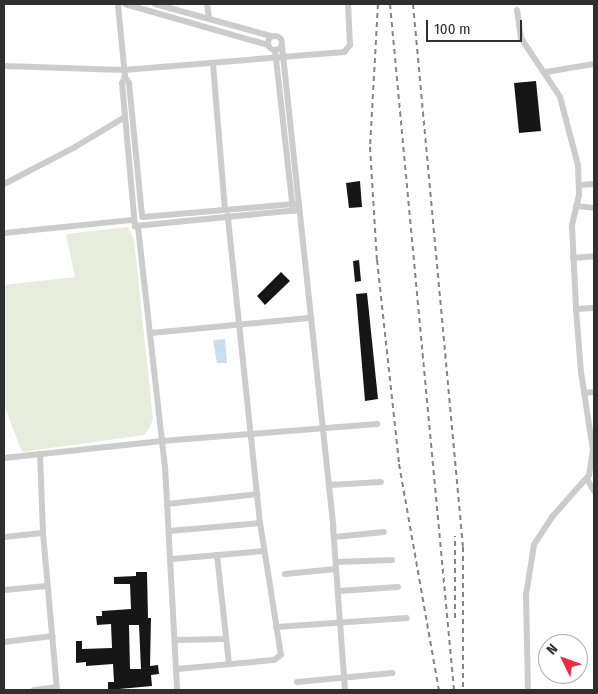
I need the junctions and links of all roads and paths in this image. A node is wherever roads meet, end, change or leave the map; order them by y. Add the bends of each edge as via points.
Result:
1 (119, 4) edge
2 (155, 4) edge
3 (207, 4) edge
4 (348, 4) edge
5 (517, 10) dead end
6 (209, 19) junction
7 (270, 36) junction
8 (268, 45) junction
9 (282, 46) junction
10 (275, 50) junction
11 (280, 57) junction
12 (213, 64) junction
13 (594, 64) edge
14 (4, 66) edge
15 (546, 72) junction
16 (125, 73) junction
17 (125, 117) junction
18 (4, 184) edge
19 (594, 184) edge
20 (580, 185) junction
21 (576, 206) junction
22 (296, 207) junction
23 (594, 208) edge
24 (227, 213) junction
25 (140, 218) junction
26 (4, 233) edge
27 (594, 256) edge
28 (573, 258) junction
29 (594, 308) edge
30 (576, 309) junction
31 (311, 318) junction
32 (241, 324) junction
33 (151, 333) junction
34 (594, 392) edge
35 (584, 394) junction
36 (377, 424) dead end
37 (323, 428) junction
38 (251, 434) junction
39 (162, 441) junction
40 (40, 454) junction
41 (4, 458) edge
42 (587, 479) junction
43 (381, 482) dead end
44 (328, 485) junction
45 (594, 491) edge
46 (257, 494) junction
47 (167, 504) junction
48 (260, 523) junction
49 (169, 531) junction
50 (384, 532) dead end
51 (43, 533) junction
52 (334, 536) junction
53 (4, 538) edge
54 (264, 551) junction
55 (218, 555) junction
56 (172, 559) junction
57 (392, 560) dead end
58 (336, 566) junction
59 (285, 574) dead end
60 (47, 586) junction
61 (398, 587) dead end
62 (4, 590) edge
63 (338, 591) junction
64 (407, 618) dead end
65 (341, 622) junction
66 (276, 627) junction
67 (53, 636) junction
68 (226, 639) junction
69 (176, 640) junction
70 (4, 642) edge
71 (229, 664) junction
72 (177, 669) junction
73 (393, 673) dead end
74 (345, 678) junction
75 (297, 682) dead end
76 (57, 689) edge
77 (34, 690) edge
78 (177, 690) edge
79 (345, 690) edge
80 (528, 690) edge

1 - 8 street
1 - 16 street
2 - 6 street
3 - 6 street
4 - 11 street via 351,28 348,50
5 - 15 street via 521,38
6 - 7 street
7 - 8 street
7 - 9 street via 280,37
8 - 10 street
9 - 10 street
9 - 11 street
10 - 11 street
11 - 12 street
11 - 22 street
12 - 16 street
12 - 24 street
13 - 15 street
14 - 16 street
15 - 20 street via 560,97 567,120
16 - 17 street via 122,83
16 - 25 street via 129,83
17 - 18 street via 75,148
17 - 25 street
19 - 20 street
20 - 21 street
21 - 23 street
21 - 28 street via 572,220
22 - 24 street
22 - 31 street
24 - 25 street
24 - 32 street
25 - 26 street
25 - 33 street via 138,228
27 - 28 street
28 - 30 street
29 - 30 street
30 - 35 street
31 - 32 street
31 - 37 street
32 - 33 street
32 - 38 street
33 - 39 street
34 - 35 street
35 - 42 street via 593,450 593,464
36 - 37 street
37 - 38 street
37 - 44 street
38 - 39 street
38 - 46 street
39 - 40 street
39 - 47 street
40 - 41 street
40 - 51 street
42 - 45 street
42 - 80 street via 552,517 534,545 526,595
43 - 44 street
44 - 52 street
46 - 47 street
46 - 48 street
47 - 49 street
48 - 49 street
48 - 54 street
49 - 56 street
50 - 52 street
51 - 53 street
51 - 60 street
52 - 58 street
54 - 55 street
54 - 66 street
55 - 56 street
55 - 68 street
56 - 69 street
57 - 58 street
58 - 59 street
58 - 63 street
60 - 62 street
60 - 67 street
61 - 63 street
63 - 65 street
64 - 65 street
65 - 66 street
65 - 74 street
66 - 71 street via 281,651 278,659
67 - 70 street
67 - 76 street
68 - 69 street
68 - 71 street
69 - 72 street
71 - 72 street
72 - 78 street
73 - 74 street
74 - 75 street
74 - 79 street
76 - 77 street

